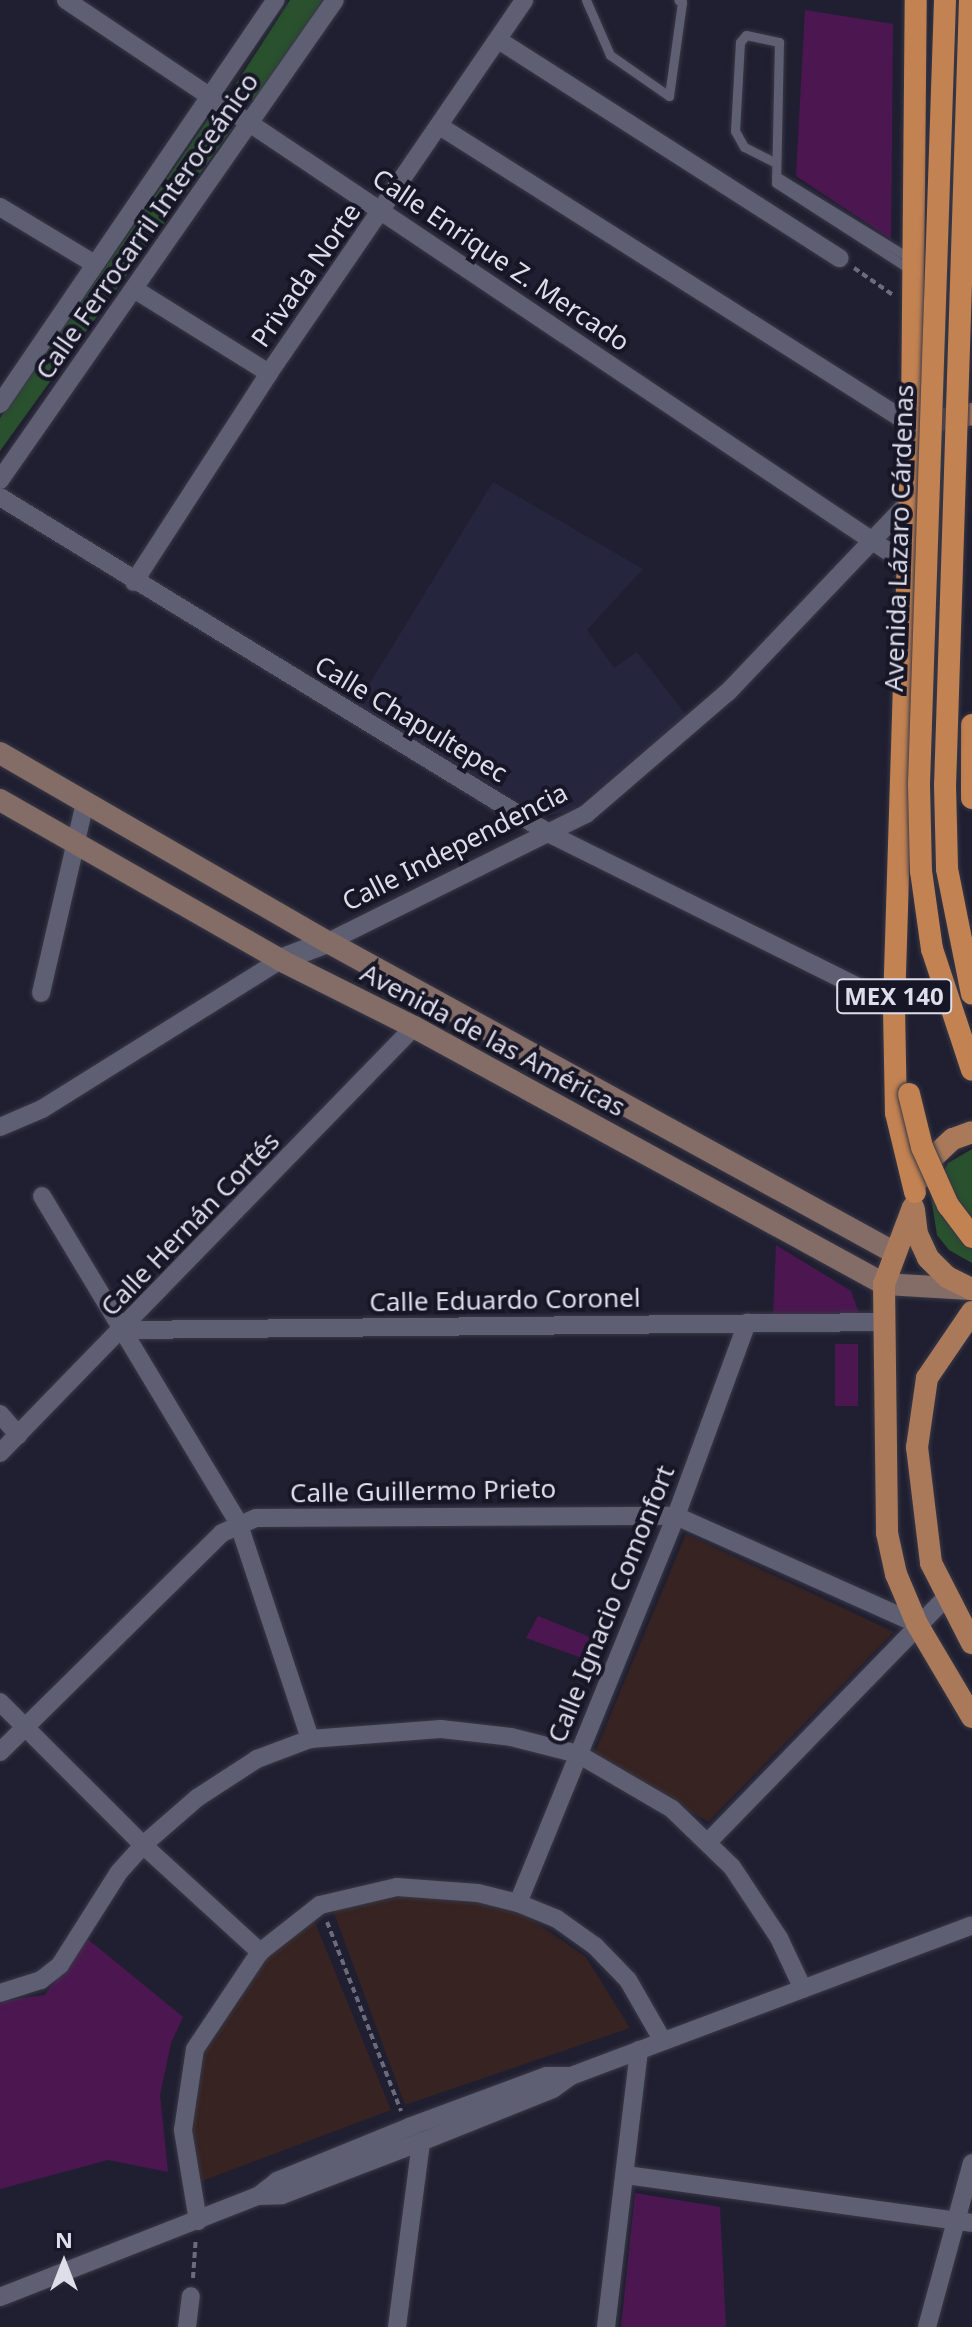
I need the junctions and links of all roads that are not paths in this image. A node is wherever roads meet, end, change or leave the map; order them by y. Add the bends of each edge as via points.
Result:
1 (66, 0) edge
2 (276, 0) edge
3 (335, 0) edge
4 (524, 0) edge
5 (586, 0) edge
6 (678, 0) edge
7 (916, 0) edge
8 (945, 0) edge
9 (970, 0) edge
10 (500, 41) junction
11 (212, 98) junction
12 (251, 125) junction
13 (441, 127) junction
14 (776, 163) junction
15 (0, 207) edge
16 (382, 210) junction
17 (915, 215) junction
18 (972, 227) edge
19 (972, 251) edge
20 (839, 258) road end
21 (914, 261) junction
22 (93, 263) junction
23 (134, 289) junction
24 (269, 373) junction
25 (972, 379) edge
26 (912, 392) junction
27 (0, 404) edge
28 (972, 414) edge
29 (912, 425) junction
30 (0, 480) edge
31 (0, 497) edge
32 (909, 502) junction
33 (871, 541) junction
34 (907, 564) junction
35 (134, 582) junction
36 (972, 725) edge
37 (0, 753) edge
38 (972, 790) edge
39 (896, 798) junction
40 (972, 798) edge
41 (0, 800) edge
42 (85, 803) junction
43 (552, 835) junction
44 (77, 843) junction
45 (328, 942) junction
46 (280, 960) junction
47 (41, 993) dead end
48 (972, 994) edge
49 (894, 1005) junction
50 (414, 1027) junction
51 (972, 1070) edge
52 (0, 1127) edge
53 (972, 1132) edge
54 (42, 1196) dead end
55 (914, 1200) junction
56 (972, 1237) edge
57 (895, 1253) junction
58 (884, 1284) junction
59 (972, 1289) edge
60 (972, 1312) edge
61 (886, 1322) junction
62 (747, 1323) junction
63 (125, 1330) junction
64 (0, 1414) edge
65 (18, 1435) junction
66 (0, 1453) edge
67 (676, 1516) junction
68 (238, 1522) junction
69 (945, 1598) junction
70 (917, 1624) junction
71 (972, 1643) edge
72 (0, 1702) edge
73 (972, 1717) edge
74 (25, 1727) junction
75 (310, 1739) junction
76 (0, 1752) edge
77 (578, 1754) junction
78 (710, 1840) junction
79 (143, 1845) junction
80 (518, 1903) junction
81 (972, 1925) edge
82 (260, 1952) junction
83 (803, 1989) junction
84 (0, 1993) edge
85 (663, 2041) junction
86 (639, 2050) junction
87 (571, 2076) junction
88 (421, 2142) junction
89 (972, 2163) edge
90 (626, 2175) junction
91 (258, 2196) junction
92 (198, 2221) junction
93 (964, 2222) edge
94 (191, 2296) road end
95 (0, 2297) edge
96 (187, 2327) edge
97 (397, 2327) edge
98 (606, 2327) edge
99 (927, 2327) edge

1 - 11 street, Calle Enrique Z. Mercado
2 - 11 street, Calle Ferrocarril Interoceánico
3 - 12 street, Calle Ferrocarril Interoceánico
4 - 10 street, Privada Norte
5 - 6 lane via 610,55 669,96 682,2
7 - 17 highway, MEX 140
8 - 51 highway, Avenida Lázaro Cárdenas / MEX 140, bridge via 921,856 932,949
9 - 48 highway, Avenida Lázaro Cárdenas / MEX 140, bridge via 945,785 947,869
10 - 13 street, Privada Norte
10 - 20 street
11 - 12 street, Calle Enrique Z. Mercado
11 - 22 street, Calle Ferrocarril Interoceánico
12 - 16 street, Calle Enrique Z. Mercado
12 - 23 street, Calle Ferrocarril Interoceánico
13 - 16 street, Privada Norte
13 - 29 street
14 - 14 lane via 779,42 746,35 740,42 735,131 744,147
14 - 21 lane via 776,176
15 - 22 street
16 - 24 street, Privada Norte
16 - 33 street, Calle Enrique Z. Mercado
17 - 18 highway via 928,229 946,235
17 - 21 highway, MEX 140
19 - 21 highway via 948,241
21 - 26 highway, MEX 140
22 - 27 street, Calle Ferrocarril Interoceánico
23 - 24 street
23 - 30 street, Calle Ferrocarril Interoceánico
24 - 35 street, Privada Norte
25 - 26 main road
26 - 29 highway, MEX 140
28 - 29 main road
29 - 32 highway, MEX 140
31 - 35 street, Calle Chapultepec
32 - 33 street, Calle Independencia
32 - 34 highway, MEX 140
33 - 34 street, Calle Enrique Z. Mercado
33 - 43 street, Calle Independencia via 728,692 586,814
34 - 39 highway, MEX 140
35 - 43 street, Calle Chapultepec
36 - 38 highway
37 - 42 main road, Avenida de las Américas
38 - 40 highway
39 - 49 highway, MEX 140
39 - 56 highway, bridge via 907,877 909,1094 922,1147 948,1205
41 - 44 main road, Avenida de las Américas
42 - 44 street
42 - 45 main road, Avenida de las Américas
43 - 45 street, Calle Independencia
43 - 49 street, Calle Chapultepec
44 - 46 main road, Avenida de las Américas
44 - 47 street
45 - 46 street, Calle Independencia
45 - 57 main road, Avenida de las Américas
46 - 50 main road, Avenida de las Américas
46 - 52 street, Calle Independencia via 42,1109
49 - 55 highway, MEX 140 via 896,1113
50 - 58 main road, Avenida de las Américas
50 - 63 street, Calle Hernán Cortés
53 - 55 main road via 953,1139 928,1162
54 - 63 street
55 - 57 main road
55 - 59 main road, MEX 140 via 917,1234 928,1258 947,1277
57 - 58 main road
58 - 59 main road, Avenida de las Américas
58 - 61 main road
60 - 69 main road via 927,1378 920,1407 923,1529
61 - 62 street, Calle Eduardo Coronel
61 - 70 main road via 882,1447 887,1533 896,1574
62 - 63 street, Calle Eduardo Coronel
62 - 67 street, Calle Ignacio Comonfort
63 - 65 street, Calle Hernán Cortés
63 - 68 street
64 - 65 street
65 - 66 street, Calle Hernán Cortés
67 - 68 street, Calle Guillermo Prieto
67 - 70 street, Calle Guillermo Prieto
67 - 77 street, Calle Ignacio Comonfort
68 - 74 street
68 - 75 street
69 - 70 street
69 - 71 main road
70 - 73 main road
70 - 78 street
72 - 74 street
74 - 76 street
74 - 79 street
75 - 77 street via 441,1729 511,1737
75 - 79 street via 257,1759 197,1798
77 - 78 street via 636,1784
77 - 80 street, Calle Ignacio Comonfort
78 - 83 street via 757,1900
79 - 82 street
79 - 84 street via 119,1872 60,1965 41,1980
80 - 82 street via 478,1893 397,1887 320,1905
80 - 85 street via 557,1919 595,1946 628,1980
81 - 83 street
82 - 92 street via 195,2049 183,2130
83 - 85 street
85 - 86 street
86 - 87 street
86 - 90 street
87 - 88 street via 553,2089
87 - 91 street via 546,2076 409,2127 277,2181
88 - 91 street via 282,2195
88 - 97 street
89 - 93 street
90 - 93 street
90 - 98 street
91 - 92 street
92 - 95 street
93 - 99 street
94 - 96 street

